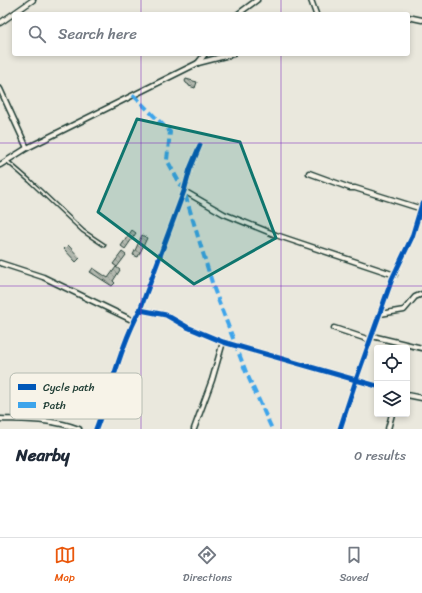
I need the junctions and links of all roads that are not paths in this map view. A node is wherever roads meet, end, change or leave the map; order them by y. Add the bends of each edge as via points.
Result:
1 (33, 0) edge
2 (257, 0) edge
3 (311, 0) edge
4 (16, 12) edge
5 (241, 12) edge
6 (315, 12) edge
7 (12, 15) edge
8 (410, 17) edge
9 (422, 20) edge
10 (0, 24) edge
11 (203, 56) edge
12 (225, 56) edge
13 (198, 63) junction
14 (0, 89) edge
15 (200, 145) dead end
16 (27, 148) junction
17 (6, 161) junction
18 (0, 164) edge
19 (309, 174) dead end
20 (184, 191) junction
21 (422, 208) edge
22 (104, 245) dead end
23 (0, 263) edge
24 (395, 275) junction
25 (422, 294) edge
26 (140, 310) junction
27 (380, 314) junction
28 (134, 321) junction
29 (334, 328) dead end
30 (371, 338) junction
31 (223, 342) junction
32 (422, 348) edge
33 (115, 373) edge
34 (356, 380) junction
35 (374, 385) edge
36 (410, 396) edge
37 (422, 398) edge
38 (391, 417) edge
39 (0, 419) edge
40 (100, 419) edge
41 (79, 429) edge
42 (96, 429) edge
43 (194, 429) edge
44 (340, 429) edge
45 (388, 429) edge

1 - 4 street
2 - 5 street
3 - 6 street
7 - 10 street
8 - 9 street
11 - 13 street
12 - 13 street
13 - 16 street
14 - 16 street
15 - 20 street
16 - 17 street
17 - 18 street
17 - 22 lane via 82,231
19 - 21 street
20 - 24 street via 224,214 276,235
20 - 26 street
21 - 24 street
23 - 28 street via 43,277
24 - 27 street
25 - 27 street via 415,297 404,310
26 - 28 street
26 - 31 street via 166,315
27 - 30 street
28 - 33 street
29 - 30 street
30 - 32 street
30 - 34 street
31 - 34 street
31 - 43 street
34 - 35 street
34 - 44 street
36 - 37 street
38 - 45 street
39 - 41 street via 48,421
40 - 42 street

